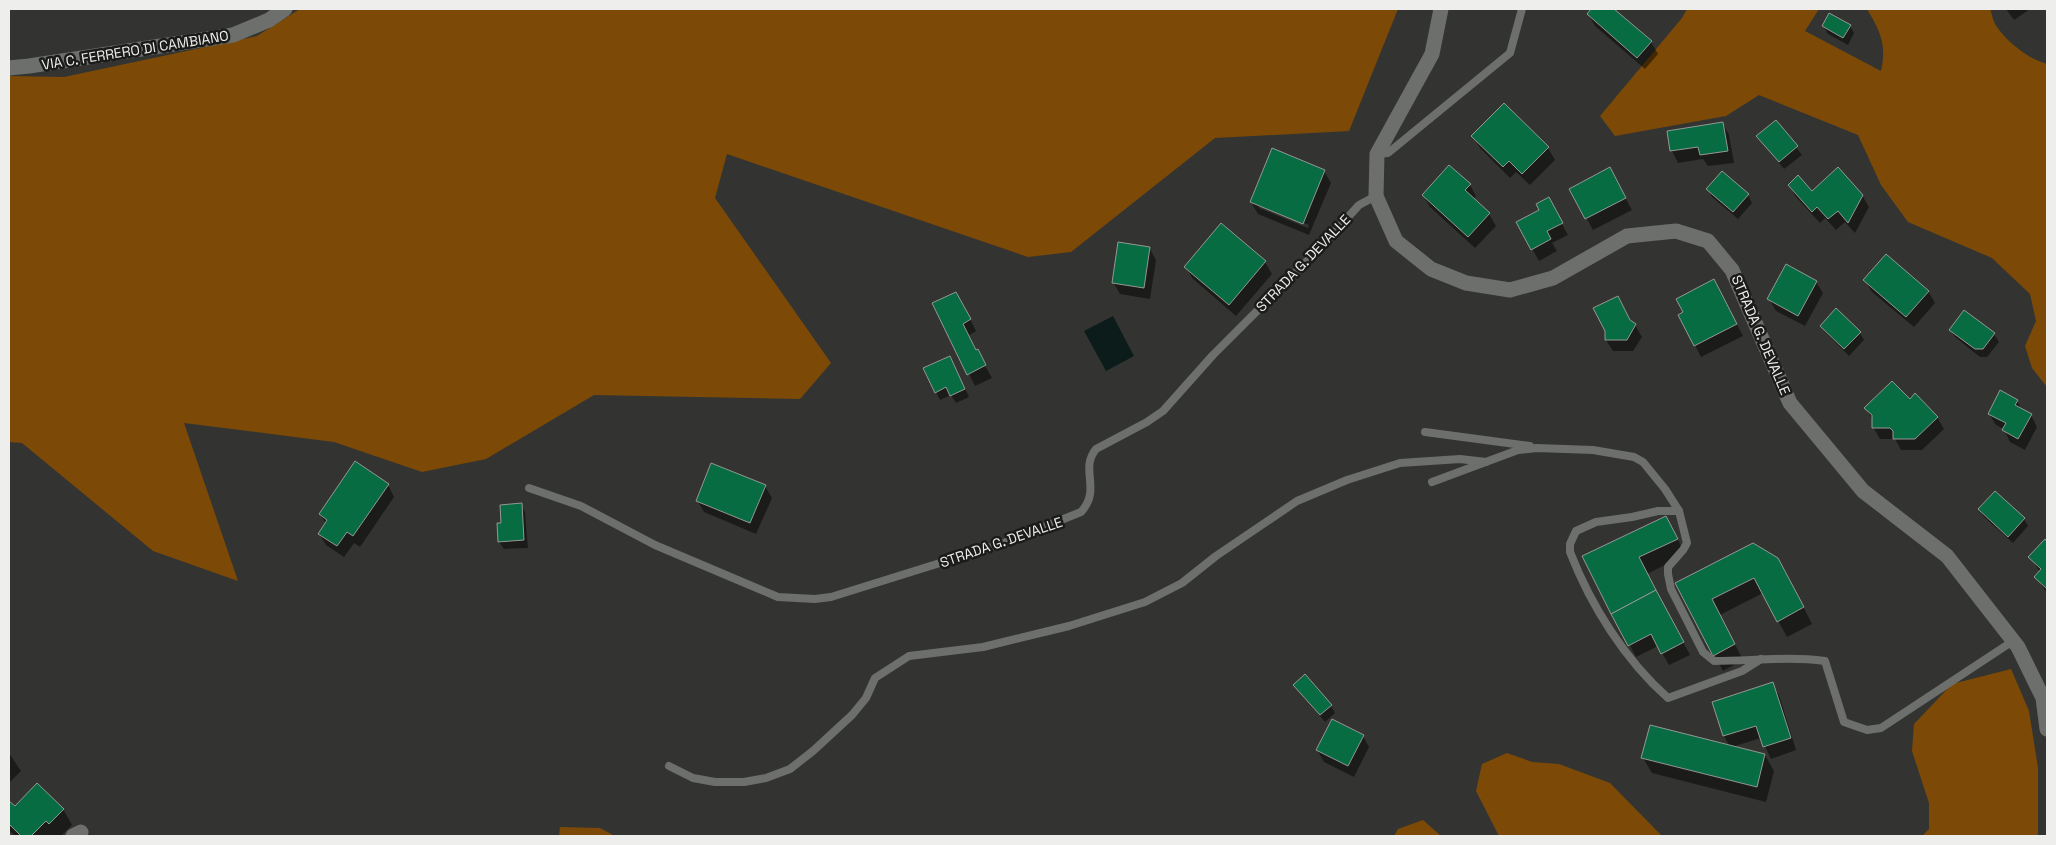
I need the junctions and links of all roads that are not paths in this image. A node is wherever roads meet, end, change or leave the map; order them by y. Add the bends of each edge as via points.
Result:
1 (285, 9) edge
2 (1440, 9) edge
3 (1522, 9) edge
4 (9, 68) edge
5 (1377, 154) junction
6 (1376, 196) junction
7 (1425, 432) dead end
8 (1537, 448) junction
9 (1486, 462) junction
10 (1432, 482) dead end
11 (529, 488) dead end
12 (1679, 511) junction
13 (2013, 641) junction
14 (1763, 658) junction
15 (2047, 729) edge
16 (669, 766) dead end

1 - 4 street, VIA C. FERRERO DI CAMBIANO via 269,20 233,35
2 - 5 street, STRADA G. DEVALLE via 1432,54
3 - 5 lane via 1510,53 1388,153
5 - 6 street, STRADA G. DEVALLE
6 - 11 lane, STRADA G. DEVALLE via 1359,205 1163,411 1096,449 1089,464 1091,496 1081,512 1004,543 831,597 778,597 655,545 581,506
6 - 13 street, STRADA G. DEVALLE via 1396,241 1431,269 1466,283 1510,290 1553,278 1628,236 1676,231 1708,241 1732,270 1790,404 1863,492 1947,556
7 - 8 lane
8 - 9 lane via 1518,450
8 - 12 lane via 1593,450 1634,457 1643,462
9 - 10 lane
9 - 16 lane via 1460,460 1400,464 1347,480 1296,501 1182,583 1146,602 983,648 909,656 875,678 866,698 813,751 790,769 774,775 744,782 715,782 693,778
12 - 14 lane via 1687,543 1668,567 1668,574 1671,589 1703,652 1714,661
12 - 14 lane via 1658,511 1596,522 1576,531 1570,552 1600,612 1625,650 1652,684 1668,698 1742,671
13 - 14 lane via 1881,728 1867,730 1844,722 1825,661
13 - 15 street, STRADA G. DEVALLE via 2043,698

